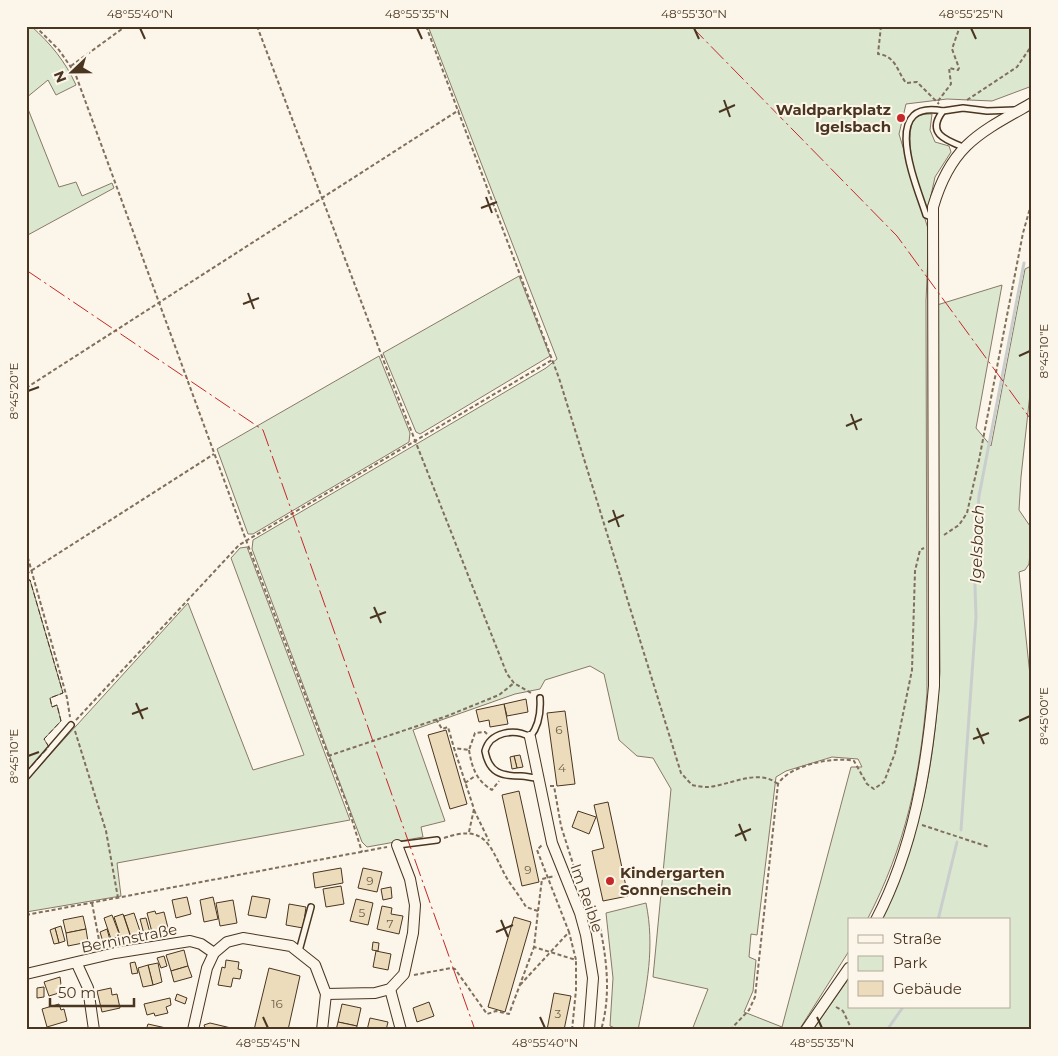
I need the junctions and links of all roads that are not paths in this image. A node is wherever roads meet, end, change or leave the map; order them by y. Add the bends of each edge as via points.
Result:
1 (1032, 103) edge
2 (1020, 110) junction
3 (944, 111) junction
4 (963, 147) junction
5 (932, 217) junction
6 (540, 698) road end
7 (71, 725) road end
8 (530, 737) junction
9 (26, 776) edge
10 (537, 778) junction
11 (437, 840) road end
12 (397, 845) joint
13 (311, 907) dead end
14 (877, 918) edge
15 (299, 951) junction
16 (214, 952) junction
17 (77, 964) junction
18 (848, 969) edge
19 (26, 974) edge
20 (390, 989) junction
21 (326, 994) junction
22 (94, 1030) edge
23 (193, 1030) edge
24 (322, 1030) edge
25 (401, 1030) edge
26 (589, 1030) edge
27 (806, 1030) edge

1 - 2 street
2 - 3 lane via 963,108
2 - 4 street via 978,134
3 - 4 lane via 936,127 939,134
3 - 5 lane via 916,115 909,121 905,145 926,215
4 - 5 street via 939,186
5 - 14 street via 934,686 927,756 913,822 895,878
6 - 8 lane via 541,710 536,729
7 - 9 lane
8 - 10 street, Im Reible
8 - 10 lane via 517,732 490,739 485,751 486,759 495,772
10 - 26 street, Im Reible via 550,836 580,913 592,966
11 - 12 lane
12 - 20 street via 410,879 415,904 413,933 404,974
13 - 15 lane
15 - 16 street via 291,946 243,938 227,942
15 - 21 street via 315,965
16 - 17 street, Berninstraße via 190,941
16 - 23 street via 206,968
17 - 19 street, Berninstraße
17 - 22 street, Berninstraße via 88,988
18 - 27 street
20 - 21 street via 375,993
20 - 25 street
21 - 24 street

